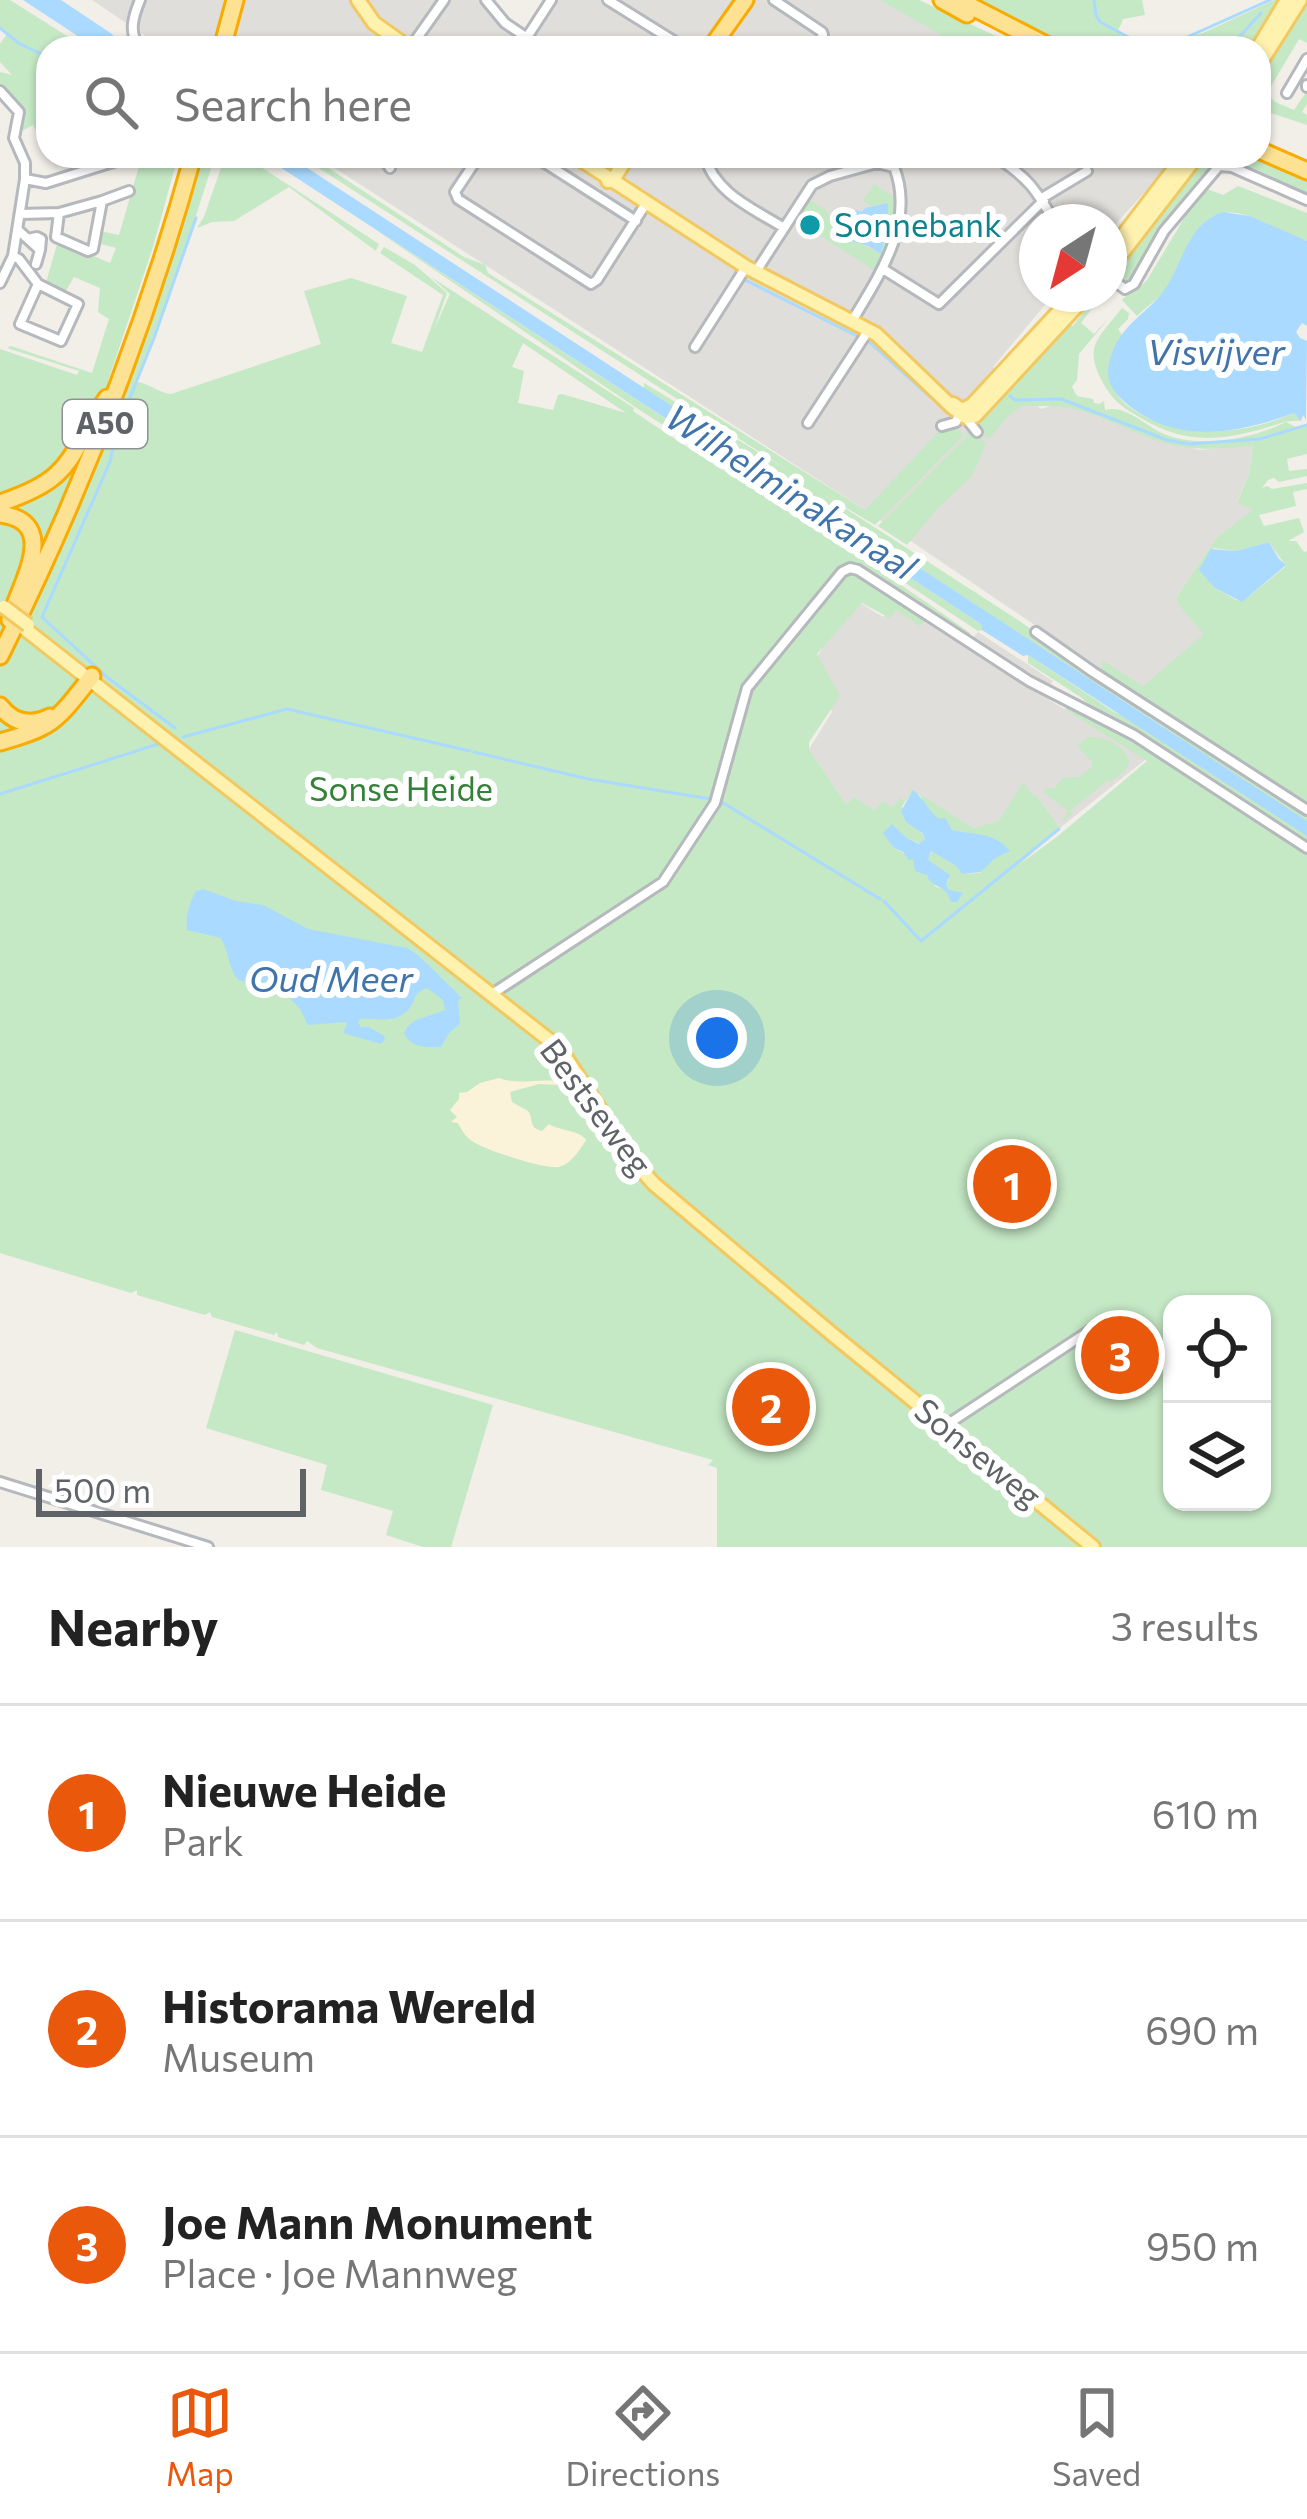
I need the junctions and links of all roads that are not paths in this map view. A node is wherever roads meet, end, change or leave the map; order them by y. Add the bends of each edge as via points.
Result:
1 (140, 0) edge
2 (231, 0) edge
3 (354, 0) edge
4 (444, 0) edge
5 (485, 0) edge
6 (551, 0) edge
7 (608, 0) edge
8 (741, 0) edge
9 (774, 0) edge
10 (927, 0) edge
11 (942, 0) edge
12 (959, 0) edge
13 (976, 0) edge
14 (1287, 0) edge
15 (1300, 0) edge
16 (1001, 27) junction
17 (133, 36) edge
18 (221, 36) edge
19 (381, 36) edge
20 (393, 36) edge
21 (418, 36) edge
22 (523, 36) edge
23 (527, 36) edge
24 (664, 36) edge
25 (716, 36) edge
26 (820, 36) edge
27 (1015, 36) edge
28 (1023, 36) edge
29 (1265, 36) edge
30 (1271, 46) edge
31 (1307, 59) edge
32 (0, 92) edge
33 (1287, 93) dead end
34 (1271, 149) edge
35 (1271, 152) edge
36 (1307, 161) edge
37 (94, 168) edge
38 (186, 168) edge
39 (186, 168) edge
40 (471, 168) edge
41 (553, 168) edge
42 (590, 168) edge
43 (617, 168) edge
44 (708, 168) edge
45 (861, 168) edge
46 (894, 168) edge
47 (1014, 168) edge
48 (1175, 168) edge
49 (1187, 168) edge
50 (1217, 168) edge
51 (1234, 168) edge
52 (1087, 171) dead end
53 (1307, 171) edge
54 (26, 179) junction
55 (609, 180) junction
56 (129, 191) dead end
57 (1043, 199) junction
58 (1307, 200) edge
59 (102, 201) junction
60 (1046, 204) edge
61 (649, 206) junction
62 (59, 213) junction
63 (20, 214) junction
64 (636, 220) junction
65 (784, 228) junction
66 (17, 230) junction
67 (1127, 230) edge
68 (1127, 249) edge
69 (13, 256) junction
70 (36, 264) dead end
71 (884, 269) junction
72 (751, 270) junction
73 (0, 283) edge
74 (38, 284) junction
75 (1127, 288) edge
76 (1058, 312) edge
77 (1071, 312) edge
78 (852, 321) junction
79 (868, 330) junction
80 (694, 347) dead end
81 (106, 398) junction
82 (962, 414) junction
83 (808, 423) dead end
84 (942, 426) dead end
85 (977, 432) dead end
86 (0, 503) edge
87 (0, 514) edge
88 (11, 615) edge
89 (1036, 632) dead end
90 (0, 639) edge
91 (0, 656) edge
92 (0, 668) edge
93 (90, 677) junction
94 (0, 706) edge
95 (0, 742) edge
96 (1307, 810) edge
97 (1307, 848) edge
98 (492, 994) junction
99 (716, 1232) joint
100 (1140, 1363) dead end
101 (945, 1426) junction
102 (0, 1482) edge
103 (208, 1547) edge
104 (1093, 1547) edge

1 - 17 street
2 - 18 highway
3 - 19 main road
3 - 20 main road
4 - 21 street
5 - 22 street
6 - 23 street
7 - 24 street
8 - 25 highway
9 - 26 street
10 - 16 highway
11 - 16 highway
12 - 16 highway
13 - 16 highway
14 - 29 main road
15 - 30 main road
16 - 27 highway
16 - 28 highway
31 - 33 street
32 - 54 street via 19,112 14,138
34 - 36 highway
35 - 53 highway
37 - 54 street via 46,183
38 - 81 highway, A50
39 - 88 highway, A50 via 84,475
40 - 64 street via 458,199 587,283
41 - 64 street
42 - 55 main road
43 - 55 main road
44 - 65 street via 718,184
45 - 65 street via 816,182
46 - 71 street via 897,227
47 - 57 street
48 - 67 main road
49 - 68 main road
50 - 75 street
51 - 58 street
52 - 57 street
54 - 63 street
55 - 61 main road
56 - 59 street
57 - 60 street
57 - 71 street via 939,304
59 - 62 street
59 - 62 street via 91,250 56,236
61 - 64 street
61 - 72 main road
62 - 63 street
63 - 66 street
65 - 72 street
66 - 69 street
66 - 70 street via 40,250
69 - 73 street
69 - 74 street
71 - 78 street
72 - 78 main road
72 - 80 street
74 - 74 street via 78,304 61,341 20,324
76 - 82 main road
77 - 82 main road via 975,416
78 - 79 main road
79 - 82 main road
79 - 83 street
81 - 86 highway, A50 via 59,473
81 - 88 highway, A50
82 - 84 street
82 - 85 street
87 - 88 highway, A50 via 22,522 34,549
88 - 90 highway, A50
88 - 91 highway, A50
88 - 92 highway, A50
88 - 93 main road, Bestseweg
89 - 96 street
93 - 94 highway via 41,722 16,721
93 - 95 highway via 46,727
93 - 98 main road, Bestseweg
97 - 98 street via 850,568 747,688 715,803 665,880
98 - 99 main road, Bestseweg via 562,1052 644,1174
99 - 101 main road, Sonseweg
100 - 101 street via 1089,1331
101 - 104 main road, Sonseweg
102 - 103 street

